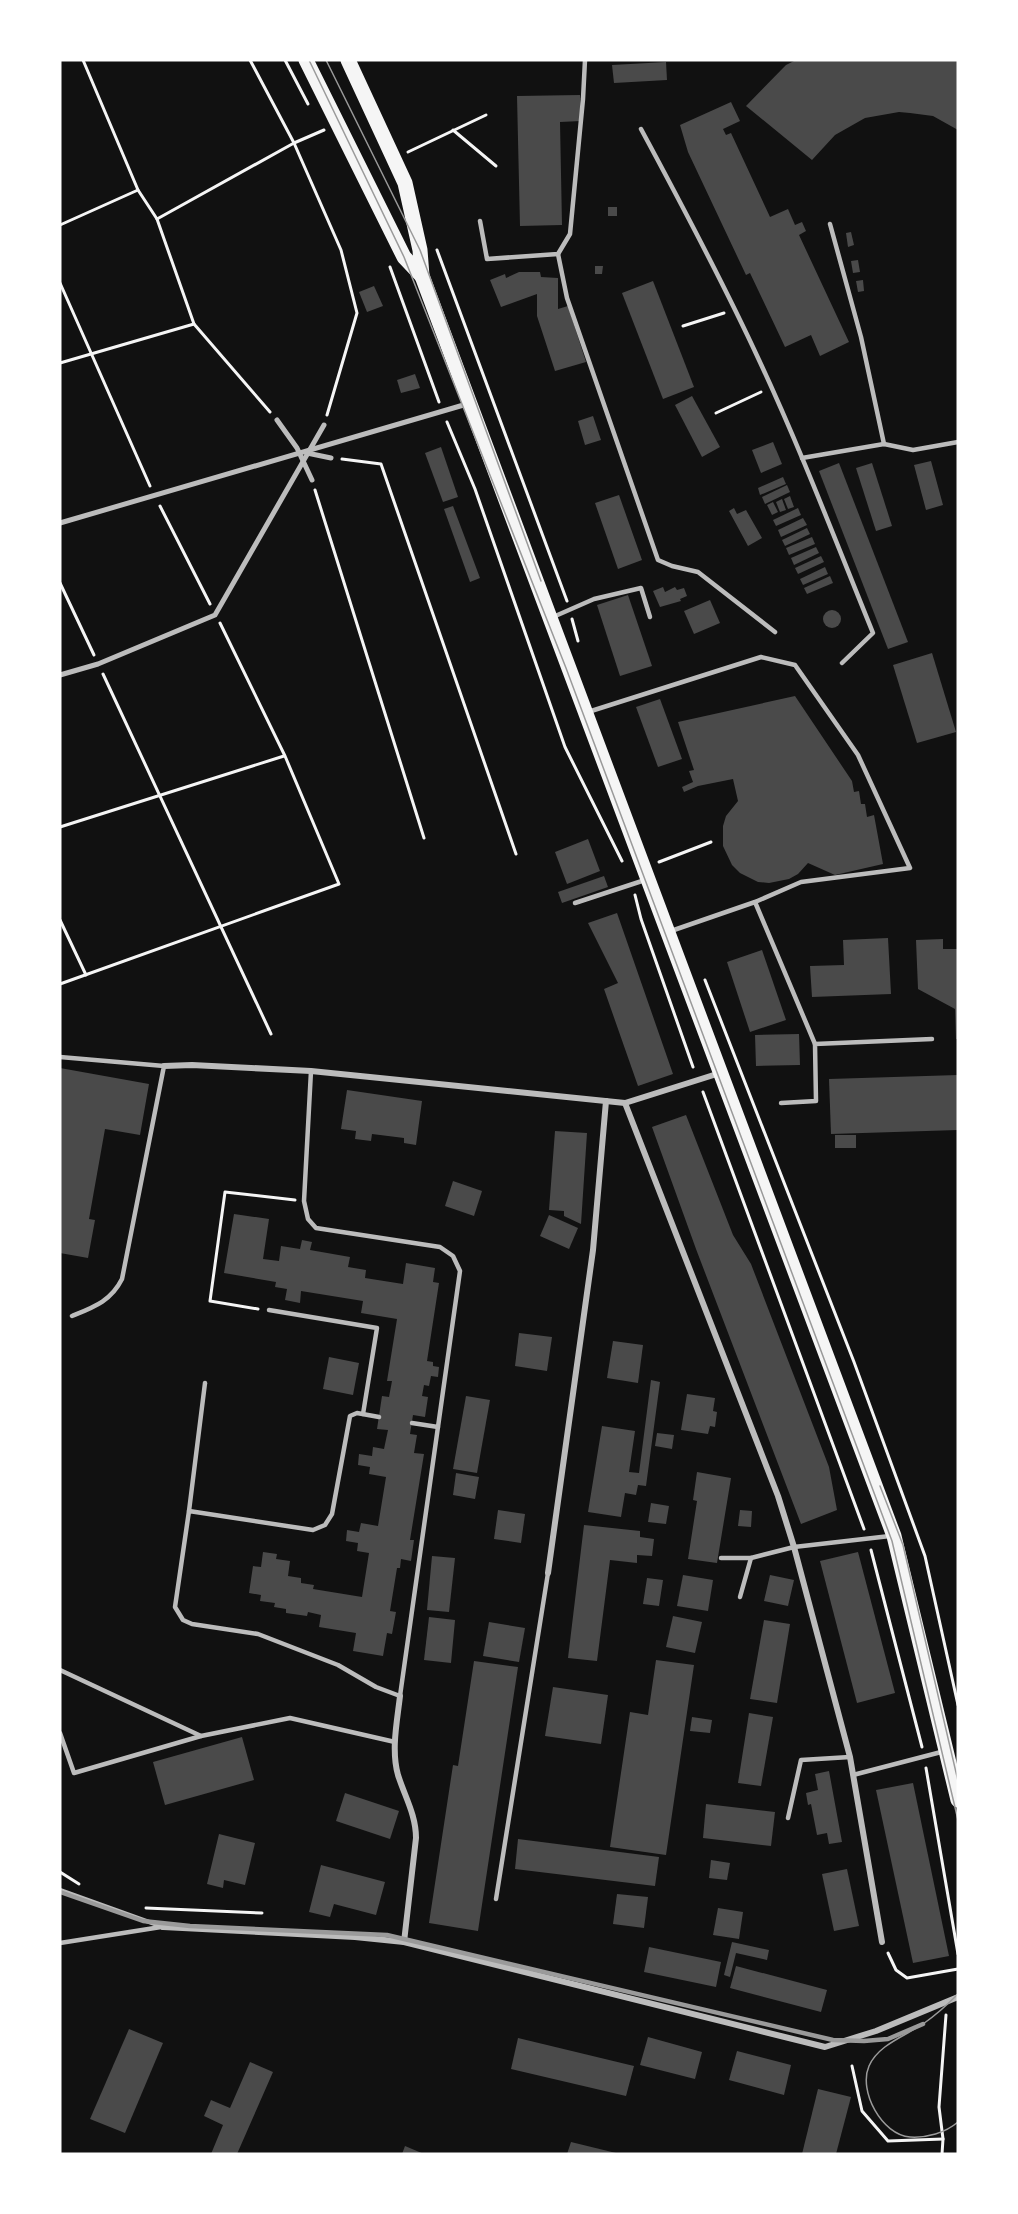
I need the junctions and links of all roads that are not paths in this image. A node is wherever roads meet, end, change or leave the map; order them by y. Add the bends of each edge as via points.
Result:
1 (306, 60) edge
2 (348, 60) edge
3 (585, 60) edge
4 (641, 129) dead end
5 (480, 220) dead end
6 (830, 224) dead end
7 (558, 254) junction
8 (422, 276) junction
9 (469, 404) junction
10 (277, 420) road end
11 (324, 425) road end
12 (958, 441) edge
13 (884, 444) junction
14 (310, 451) junction
15 (299, 452) junction
16 (332, 458) road end
17 (802, 458) junction
18 (304, 462) junction
19 (312, 480) road end
20 (60, 524) edge
21 (650, 617) dead end
22 (550, 618) junction
23 (775, 632) dead end
24 (842, 663) dead end
25 (60, 675) edge
26 (585, 713) junction
27 (648, 872) junction
28 (755, 902) junction
29 (575, 903) dead end
30 (668, 932) junction
31 (932, 1039) dead end
32 (815, 1044) junction
33 (60, 1057) edge
34 (164, 1066) junction
35 (311, 1071) junction
36 (721, 1073) junction
37 (606, 1101) junction
38 (625, 1102) junction
39 (781, 1103) dead end
40 (269, 1310) road end
41 (72, 1316) dead end
42 (205, 1383) dead end
43 (363, 1414) junction
44 (379, 1417) dead end
45 (412, 1423) dead end
46 (438, 1427) junction
47 (189, 1511) junction
48 (894, 1536) junction
49 (794, 1547) junction
50 (721, 1558) dead end
51 (751, 1558) junction
52 (548, 1573) joint
53 (740, 1597) dead end
54 (60, 1670) edge
55 (400, 1696) junction
56 (60, 1733) edge
57 (201, 1736) junction
58 (395, 1742) junction
59 (948, 1751) junction
60 (850, 1757) junction
61 (853, 1775) junction
62 (958, 1800) edge
63 (788, 1818) dead end
64 (60, 1890) edge
65 (496, 1899) dead end
66 (163, 1927) junction
67 (404, 1942) junction
68 (882, 1942) road end
69 (60, 1943) edge
70 (958, 1997) edge

1 - 8 main road via 404,257
2 - 8 main road via 405,183
3 - 7 lane via 570,234
4 - 17 lane via 734,310
5 - 7 lane via 488,259
6 - 13 lane via 861,337
7 - 23 lane via 567,298 658,560 698,572
8 - 9 main road
9 - 14 street
9 - 22 main road
10 - 15 street
11 - 14 street
12 - 13 lane via 913,450
13 - 17 lane
14 - 15 street
14 - 16 street
14 - 18 street
15 - 18 street
15 - 20 street
17 - 24 lane via 873,633
18 - 19 street
18 - 25 street via 216,615 98,664
21 - 22 lane via 641,588 594,599
22 - 26 main road
26 - 27 main road
26 - 28 lane via 761,657 795,665 858,755 910,868 801,882
27 - 29 lane via 632,885
27 - 30 main road
28 - 30 lane
28 - 32 lane
30 - 36 main road
31 - 32 lane
32 - 39 lane via 816,1101
33 - 34 lane
34 - 35 street
34 - 41 lane via 122,1279 105,1302
35 - 37 street
35 - 46 lane via 304,1201 308,1219 316,1228 440,1247 453,1256 460,1271
36 - 38 street
36 - 48 main road
37 - 38 street
37 - 52 street via 593,1250
38 - 49 street via 778,1496
40 - 43 lane via 377,1328
42 - 47 lane
43 - 44 lane
43 - 47 lane via 353,1414 348,1420 332,1514 325,1525 313,1530
45 - 46 lane
46 - 55 lane
47 - 55 lane via 175,1607 183,1620 258,1634 338,1665
48 - 49 lane
48 - 59 main road
49 - 51 lane
49 - 60 street
50 - 51 lane
51 - 53 lane
52 - 65 lane
54 - 57 lane
55 - 58 street
56 - 57 lane via 74,1773
57 - 58 lane via 290,1718
58 - 67 street via 398,1775 416,1824 417,1838
59 - 61 lane
59 - 62 main road
60 - 61 street
60 - 63 lane via 801,1760
61 - 68 street
64 - 66 lane
66 - 67 street
66 - 69 lane
67 - 70 street via 825,2047

